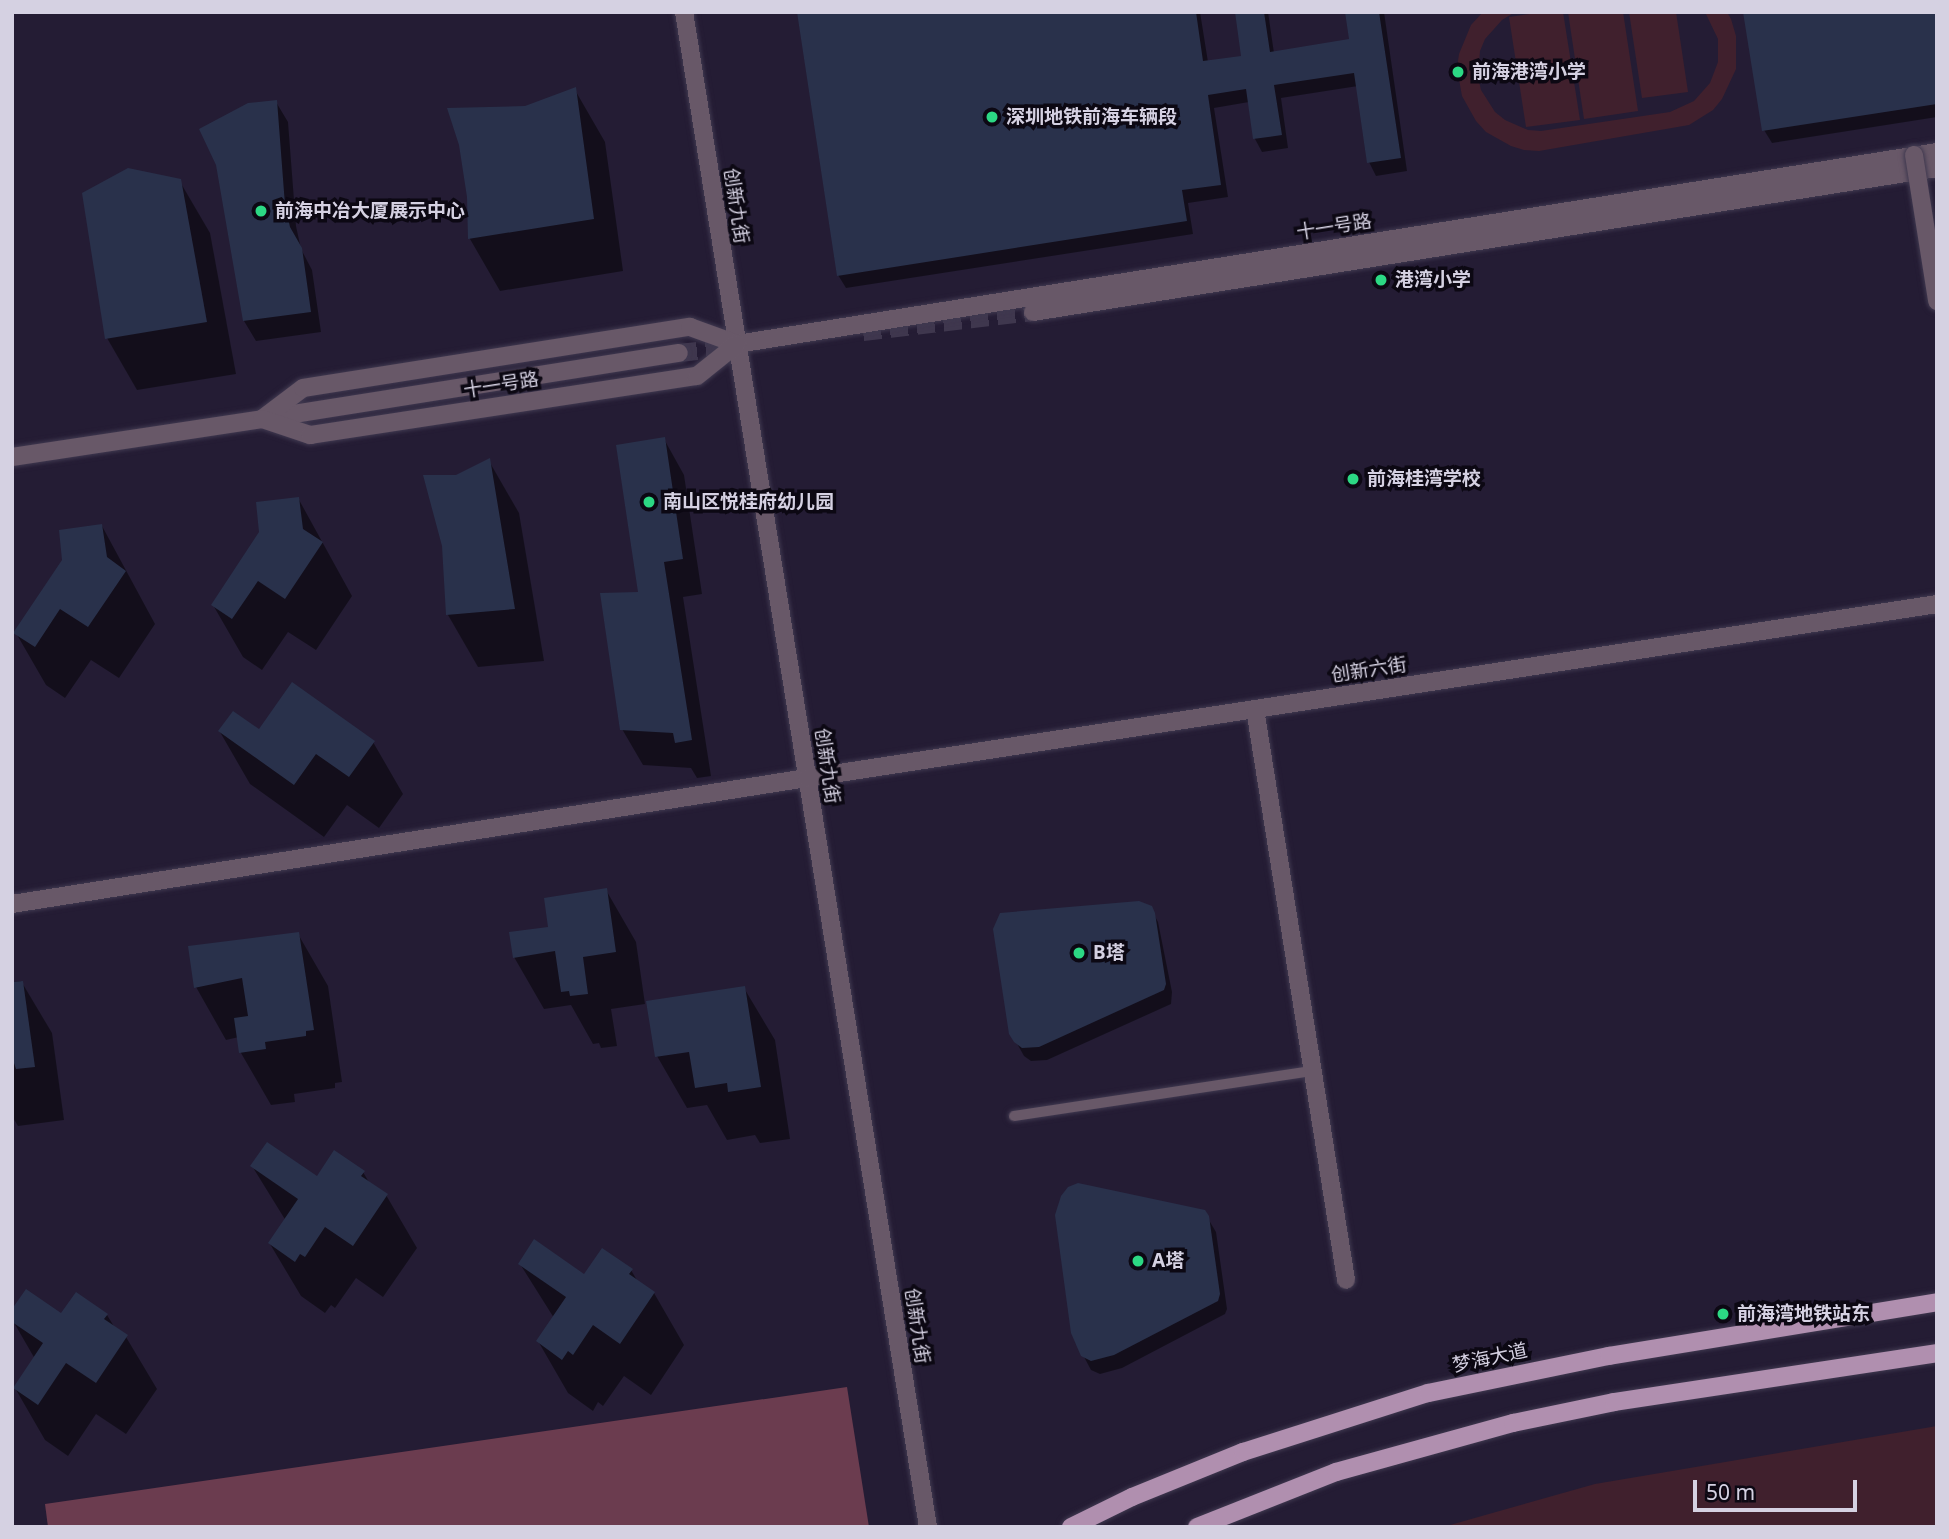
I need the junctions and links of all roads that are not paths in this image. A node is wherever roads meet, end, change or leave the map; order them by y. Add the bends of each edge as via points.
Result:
1 (684, 12) edge
2 (1937, 152) edge
3 (1914, 155) junction
4 (1937, 168) edge
5 (1937, 301) edge
6 (1033, 312) tunnel mouth
7 (737, 344) junction
8 (679, 353) tunnel mouth
9 (262, 419) junction
10 (12, 457) edge
11 (1937, 604) edge
12 (1255, 709) junction
13 (807, 778) junction
14 (12, 904) edge
15 (1312, 1071) junction
16 (1014, 1116) dead end
17 (1346, 1280) dead end
18 (1937, 1302) edge
19 (1937, 1353) edge
20 (928, 1527) edge
21 (1071, 1527) edge
22 (1197, 1527) edge

1 - 7 street, 创新九街
2 - 3 street, 十一号路
3 - 5 street, bridge
3 - 7 street, 十一号路
4 - 6 street
7 - 9 street, 十一号路 via 690,327 676,329 303,388
7 - 9 street, 十一号路 via 698,376 310,435
7 - 13 street, 创新九街
8 - 9 street
9 - 10 street, 十一号路
11 - 12 street, 创新六街
12 - 13 street, 创新六街
12 - 15 street
13 - 14 street, 创新六街
13 - 20 street, 创新九街
15 - 16 lane
15 - 17 street
18 - 21 main road, 梦海大道 via 1609,1356 1428,1393 1243,1452
19 - 22 main road via 1614,1402 1513,1423 1336,1472

